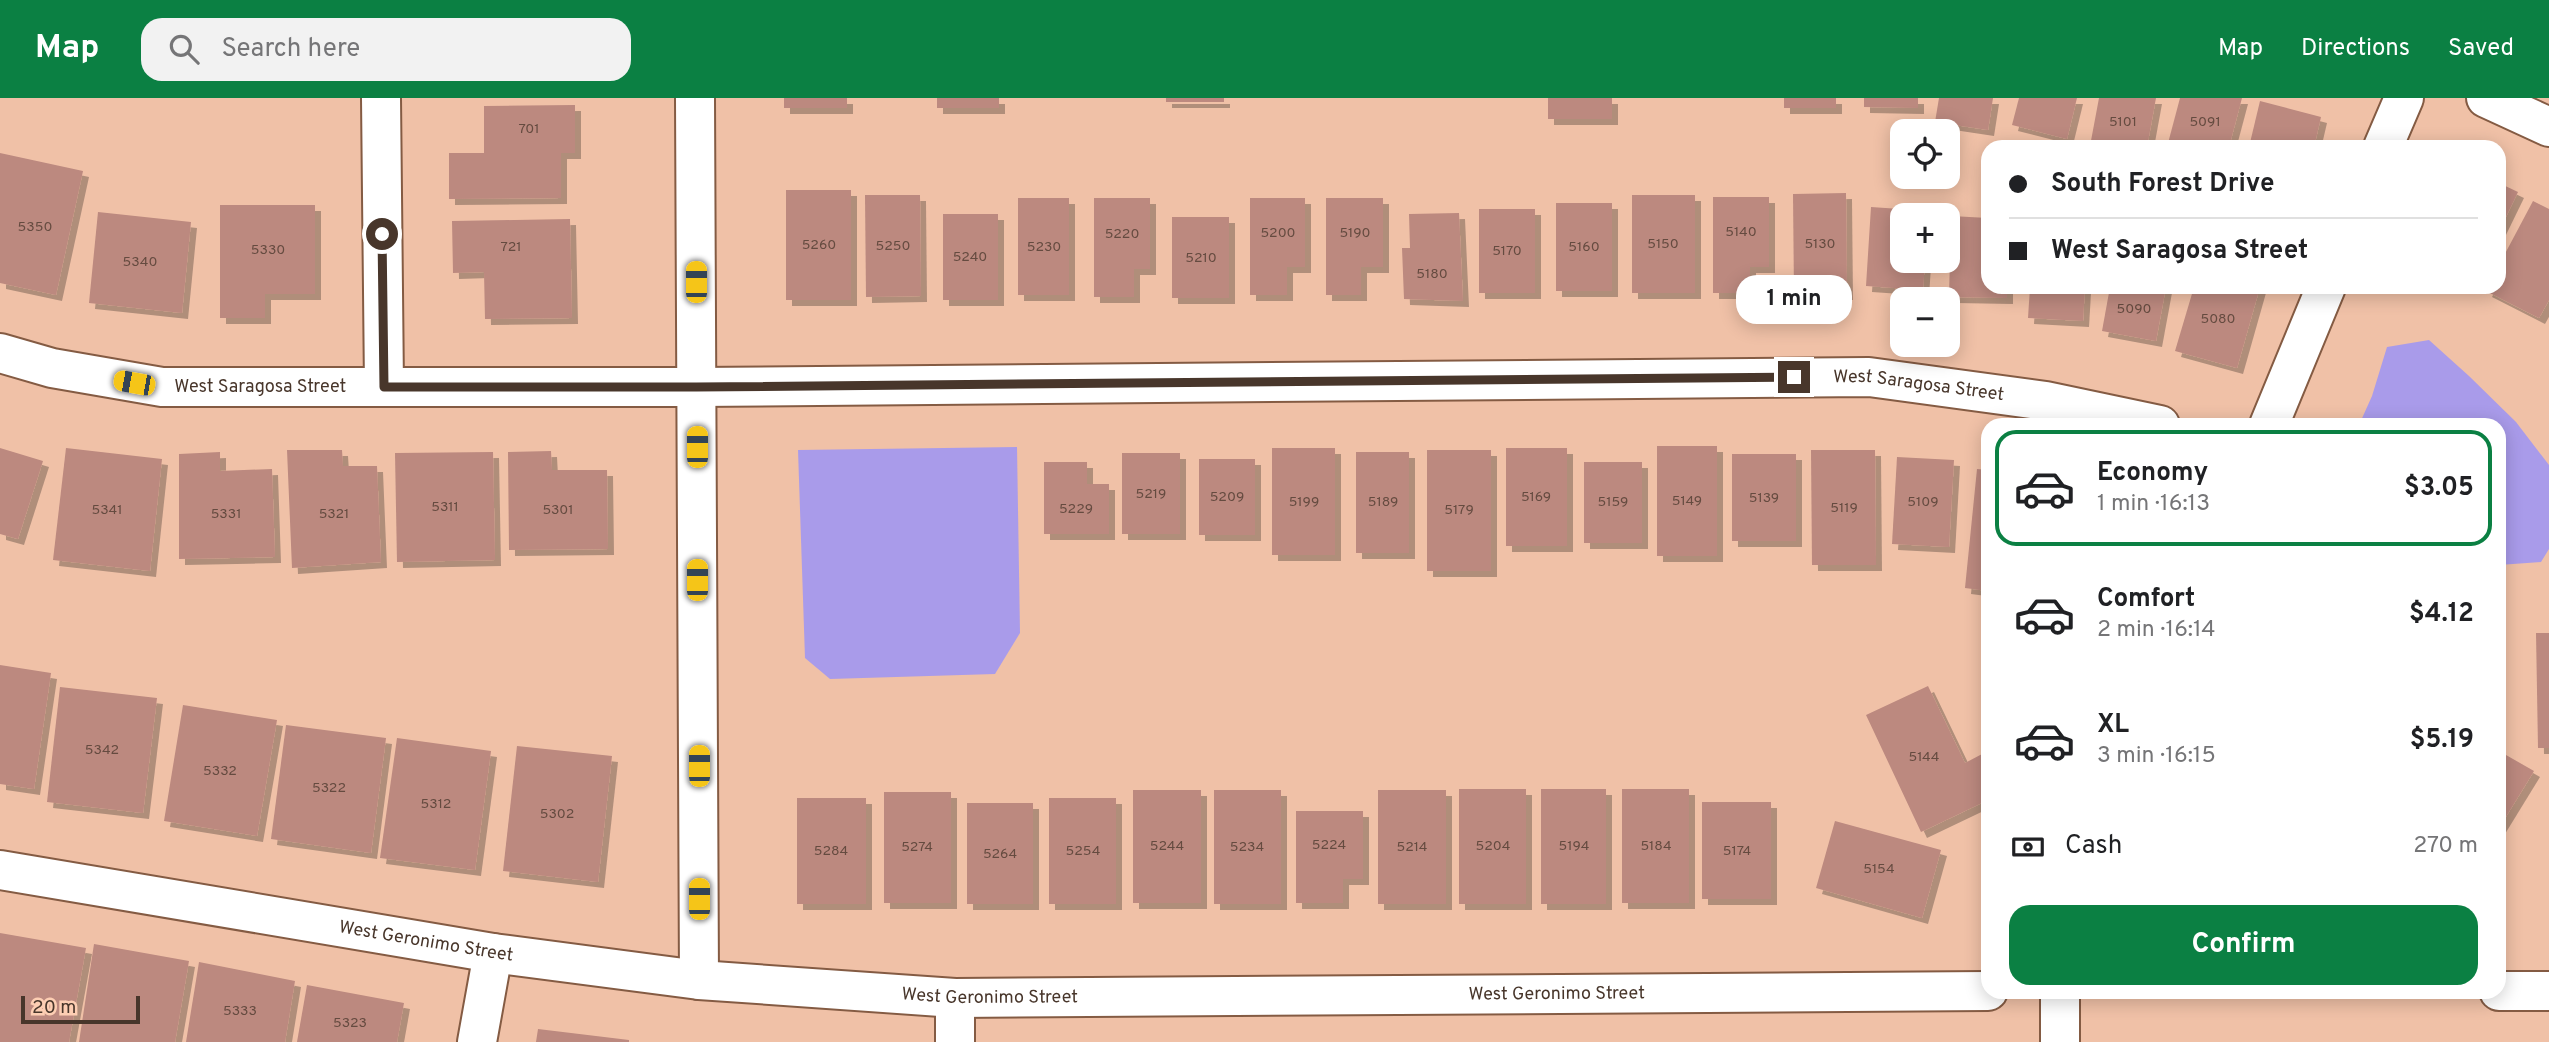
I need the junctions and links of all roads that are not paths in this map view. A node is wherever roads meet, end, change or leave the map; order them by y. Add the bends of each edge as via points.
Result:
1 (381, 98) edge
2 (695, 98) edge
3 (2404, 98) edge
4 (2486, 98) edge
5 (2549, 127) edge
6 (2386, 140) edge
7 (2323, 294) edge
8 (0, 354) edge
9 (384, 387) junction
10 (696, 387) junction
11 (2127, 418) edge
12 (2272, 418) edge
13 (0, 870) edge
14 (493, 953) junction
15 (699, 980) junction
16 (1981, 991) edge
17 (2506, 991) edge
18 (2549, 991) edge
19 (955, 998) junction
20 (2060, 999) edge
21 (477, 1042) edge
22 (955, 1042) edge
23 (2060, 1042) edge

1 - 9 street
2 - 10 street
3 - 6 street
4 - 5 street
7 - 12 street
8 - 9 street, West Saragosa Street via 162,387
9 - 10 street, West Saragosa Street
10 - 11 street, West Saragosa Street via 1869,377 2046,401
10 - 15 street
13 - 14 street, West Geronimo Street
14 - 15 street, West Geronimo Street
14 - 21 street
15 - 19 street, West Geronimo Street
16 - 19 street, West Geronimo Street
17 - 18 street
19 - 22 street
20 - 23 street

